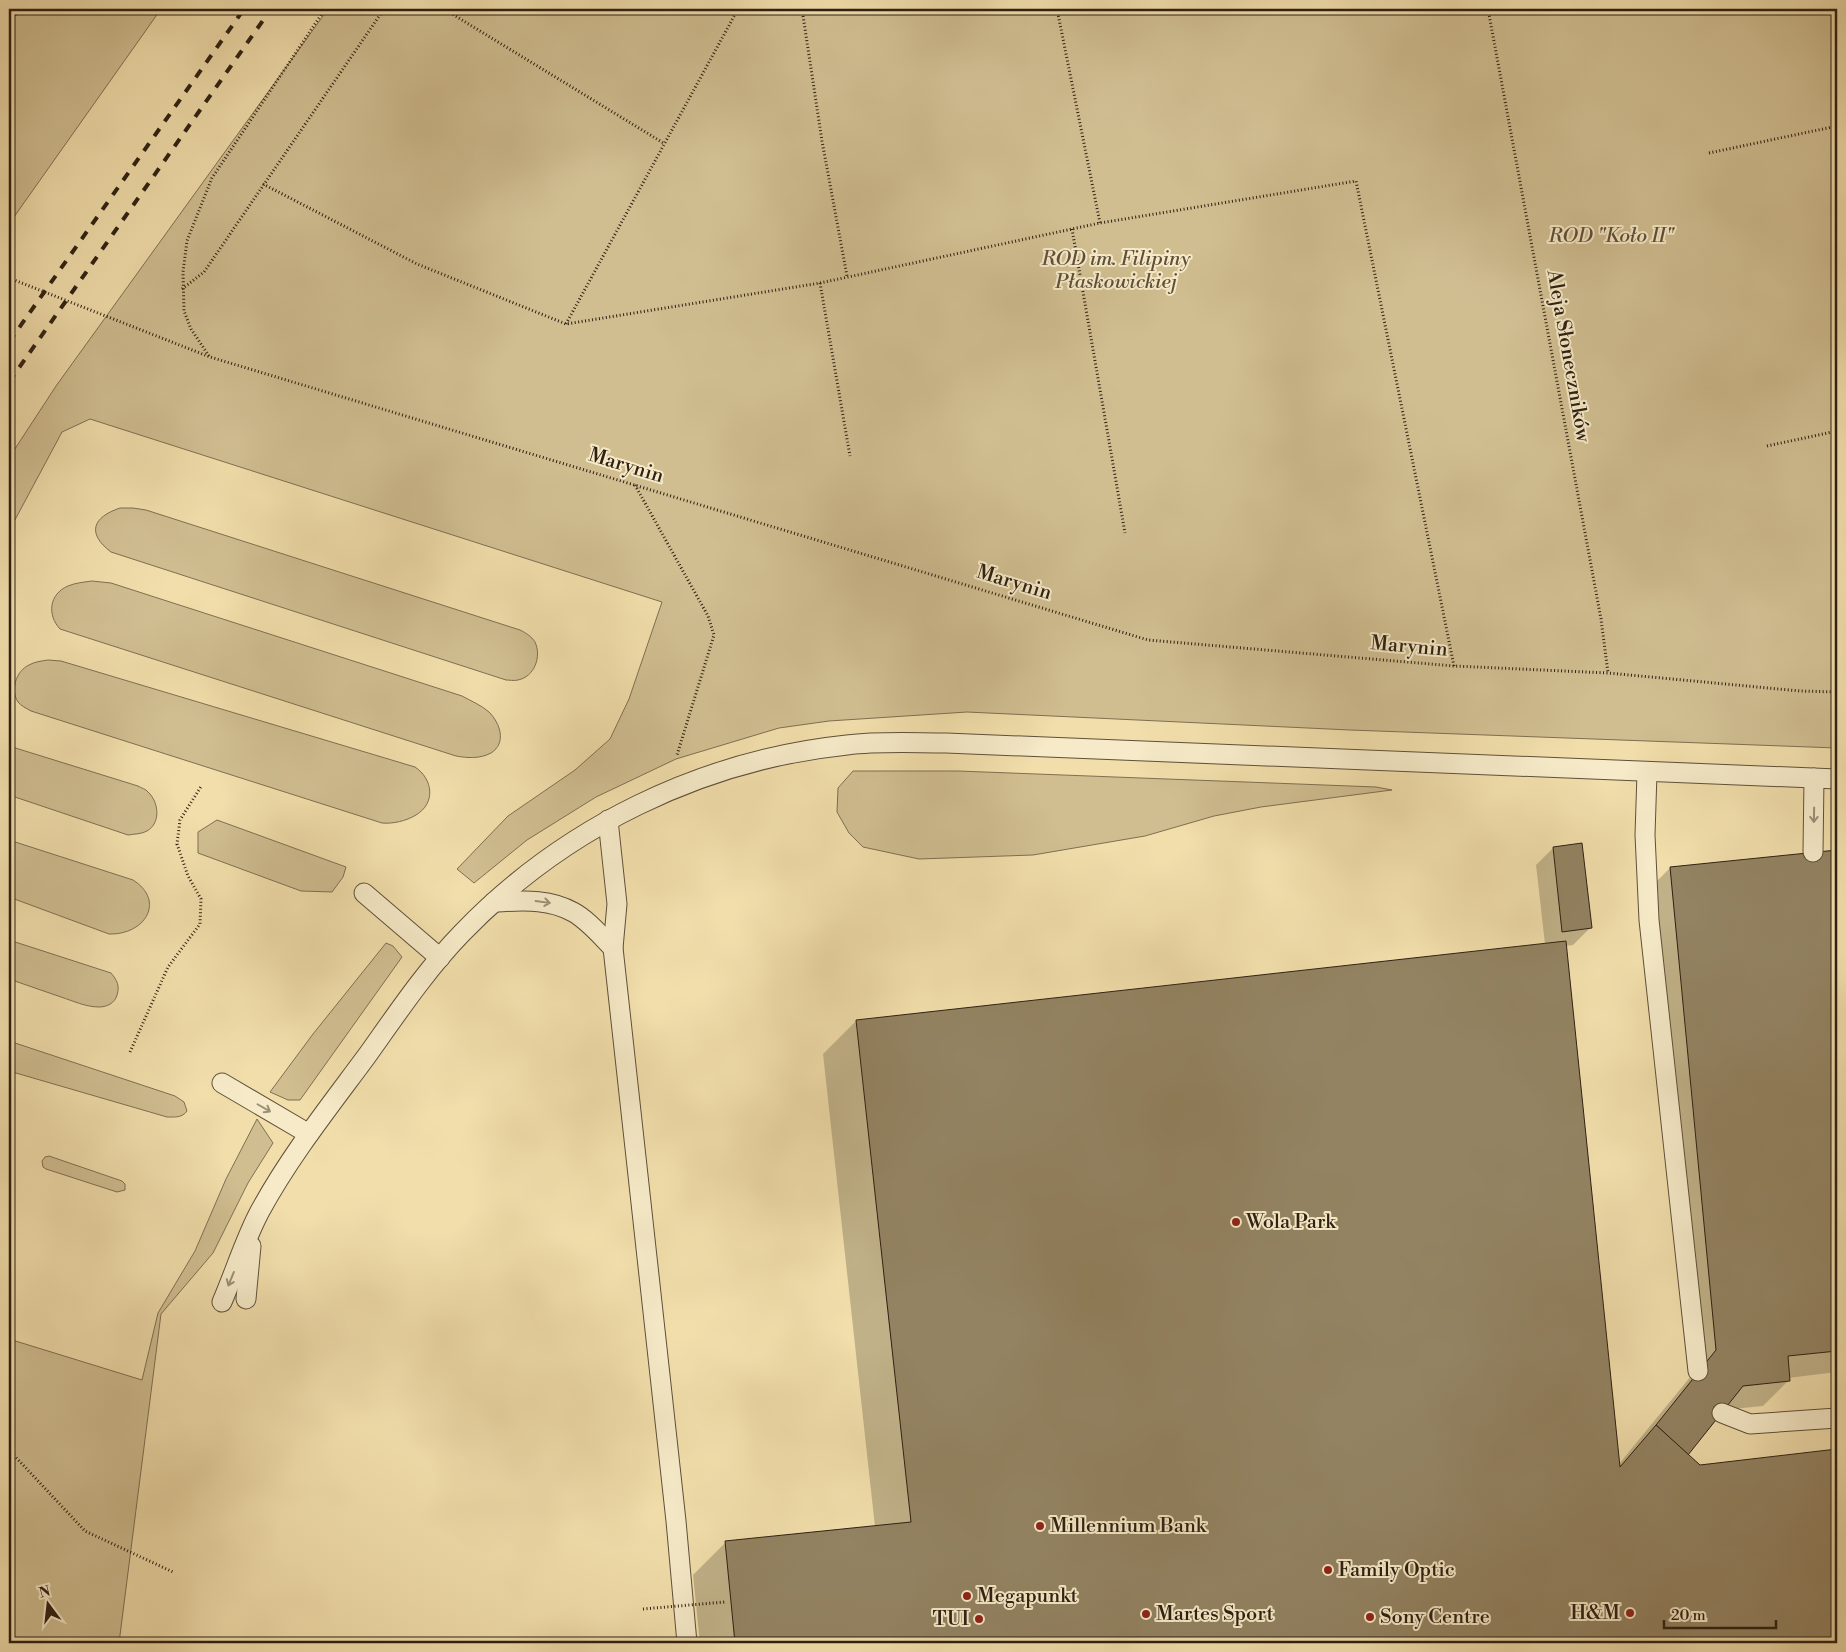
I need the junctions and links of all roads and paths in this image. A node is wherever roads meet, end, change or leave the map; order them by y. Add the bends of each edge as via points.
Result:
1 (19, 9) edge
2 (325, 9) edge
3 (384, 9) edge
4 (444, 9) edge
5 (738, 9) edge
6 (802, 9) edge
7 (1057, 9) edge
8 (1488, 9) edge
9 (9, 24) edge
10 (1837, 126) edge
11 (666, 144) junction
12 (1710, 153) dead end
13 (263, 184) junction
14 (1100, 223) junction
15 (1072, 229) junction
16 (847, 276) junction
17 (9, 278) edge
18 (820, 283) junction
19 (182, 290) junction
20 (566, 324) junction
21 (210, 357) junction
22 (1837, 431) edge
23 (1767, 446) dead end
24 (850, 456) dead end
25 (635, 485) junction
26 (1125, 533) dead end
27 (1454, 666) junction
28 (1608, 673) junction
29 (1837, 692) edge
30 (1647, 772) junction
31 (1814, 778) junction
32 (1837, 779) edge
33 (202, 785) dead end
34 (666, 792) junction
35 (608, 820) junction
36 (1813, 852) dead end
37 (364, 893) dead end
38 (494, 902) junction
39 (613, 948) junction
40 (440, 958) junction
41 (130, 1052) dead end
42 (222, 1083) dead end
43 (9, 1127) edge
44 (309, 1134) junction
45 (9, 1166) edge
46 (254, 1224) junction
47 (246, 1299) dead end
48 (222, 1302) dead end
49 (1698, 1371) dead end
50 (1722, 1413) dead end
51 (1837, 1418) edge
52 (9, 1450) edge
53 (173, 1572) dead end
54 (725, 1602) dead end
55 (643, 1609) dead end
56 (687, 1643) edge

1 - 9 path
2 - 19 path via 212,178 187,241
3 - 13 path
4 - 11 path
5 - 11 path
6 - 16 path
7 - 14 path
8 - 28 path, Aleja Słoneczników via 1601,620
10 - 12 path
11 - 20 path
13 - 19 path via 204,272
13 - 20 path via 417,264
14 - 15 path
14 - 27 path via 1356,181
15 - 16 path
15 - 26 path
16 - 18 path
17 - 21 path, Marynin
18 - 20 path
18 - 24 path
19 - 21 path via 184,311 191,329
21 - 25 path, Marynin
22 - 23 path
25 - 27 path, Marynin via 1148,640
25 - 34 path via 708,616 714,636
27 - 28 path, Marynin
28 - 29 path, Marynin
30 - 31 lane
30 - 34 lane via 890,742 849,744 783,755 730,768
30 - 49 lane via 1645,836 1649,920
31 - 32 lane
31 -> 36 lane
33 - 41 path via 180,820 177,844 188,876 201,899 200,924 168,967
34 - 35 lane
35 - 38 lane via 556,852
35 - 39 lane via 617,904
37 - 40 lane
38 -> 39 lane via 533,900 554,903 574,912
38 - 40 lane
39 - 56 lane
40 - 44 lane
42 -> 44 lane
43 - 45 path
44 - 46 lane
46 - 47 lane
46 -> 48 lane
50 - 51 lane via 1750,1424
52 - 53 path via 85,1530
54 - 55 path, bridge

